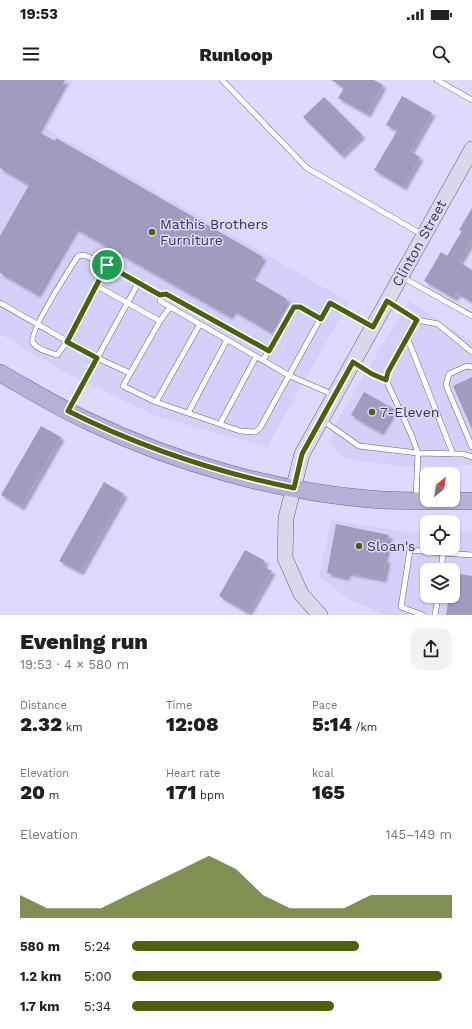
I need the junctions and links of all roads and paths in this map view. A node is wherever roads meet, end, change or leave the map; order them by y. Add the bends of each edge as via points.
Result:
1 (222, 80) edge
2 (438, 80) edge
3 (472, 100) edge
4 (472, 149) edge
5 (424, 235) junction
6 (107, 265) junction
7 (401, 276) junction
8 (138, 282) junction
9 (97, 286) junction
10 (160, 295) junction
11 (387, 301) junction
12 (128, 303) junction
13 (0, 304) edge
14 (170, 307) junction
15 (472, 316) edge
16 (321, 319) junction
17 (417, 320) junction
18 (160, 321) junction
19 (36, 324) junction
20 (200, 324) junction
21 (373, 327) junction
22 (407, 337) junction
23 (227, 340) junction
24 (67, 342) junction
25 (269, 351) junction
26 (472, 352) edge
27 (256, 357) junction
28 (97, 358) junction
29 (263, 360) junction
30 (353, 362) junction
31 (472, 367) edge
32 (0, 373) edge
33 (130, 373) junction
34 (290, 376) junction
35 (386, 380) junction
36 (335, 395) junction
37 (156, 402) junction
38 (68, 411) junction
39 (188, 413) junction
40 (321, 419) junction
41 (220, 424) junction
42 (472, 447) edge
43 (418, 453) junction
44 (453, 454) junction
45 (472, 457) edge
46 (294, 488) junction
47 (416, 501) junction
48 (472, 501) edge
49 (420, 551) edge
50 (460, 554) edge
51 (472, 555) edge
52 (437, 603) edge
53 (320, 615) edge
54 (423, 615) edge
55 (435, 615) edge

1 - 5 lane via 307,168
2 - 3 lane
4 - 5 street, Clinton Street
5 - 7 street, Clinton Street
6 - 8 lane
6 - 9 lane
6 - 19 lane via 84,255 78,256
7 - 11 street, Clinton Street
7 - 15 lane
8 - 10 lane
8 - 12 lane
9 - 12 lane
9 - 24 lane
10 - 14 lane via 160,301
10 - 25 lane via 166,294
11 - 17 lane
11 - 21 street, Clinton Street
12 - 18 lane
12 - 28 lane
13 - 19 lane
14 - 18 lane
14 - 20 lane
16 - 21 lane via 330,303
16 - 25 lane via 300,307 294,307
16 - 34 lane
17 - 22 lane
17 - 26 lane via 438,324
18 - 33 lane
19 - 24 lane
19 - 24 lane via 31,338 33,343 44,351 57,355
20 - 23 lane
20 - 37 lane
21 - 30 street, Clinton Street
22 - 35 lane
22 - 44 lane
23 - 27 lane
23 - 39 lane
24 - 28 lane
25 - 29 lane
27 - 29 lane
27 - 41 lane
28 - 33 lane
28 - 38 lane
29 - 34 lane
30 - 35 lane
30 - 36 street, Clinton Street
31 - 42 lane via 467,366 449,374 446,385
32 - 38 main road
33 - 37 lane via 123,386
34 - 36 lane
34 - 41 lane via 260,428 255,432 240,431
35 - 43 lane
36 - 40 street, Clinton Street
37 - 39 lane
38 - 46 main road via 116,434 190,461
39 - 41 lane
40 - 43 lane via 358,446
40 - 46 street, Clinton Street via 302,454
43 - 44 lane
43 - 47 lane
44 - 45 lane
46 - 47 main road via 369,499
46 - 53 street, Clinton Street via 286,518 285,558 301,594
47 - 48 main road
49 - 54 lane via 410,550 401,607
50 - 51 lane
52 - 55 lane

